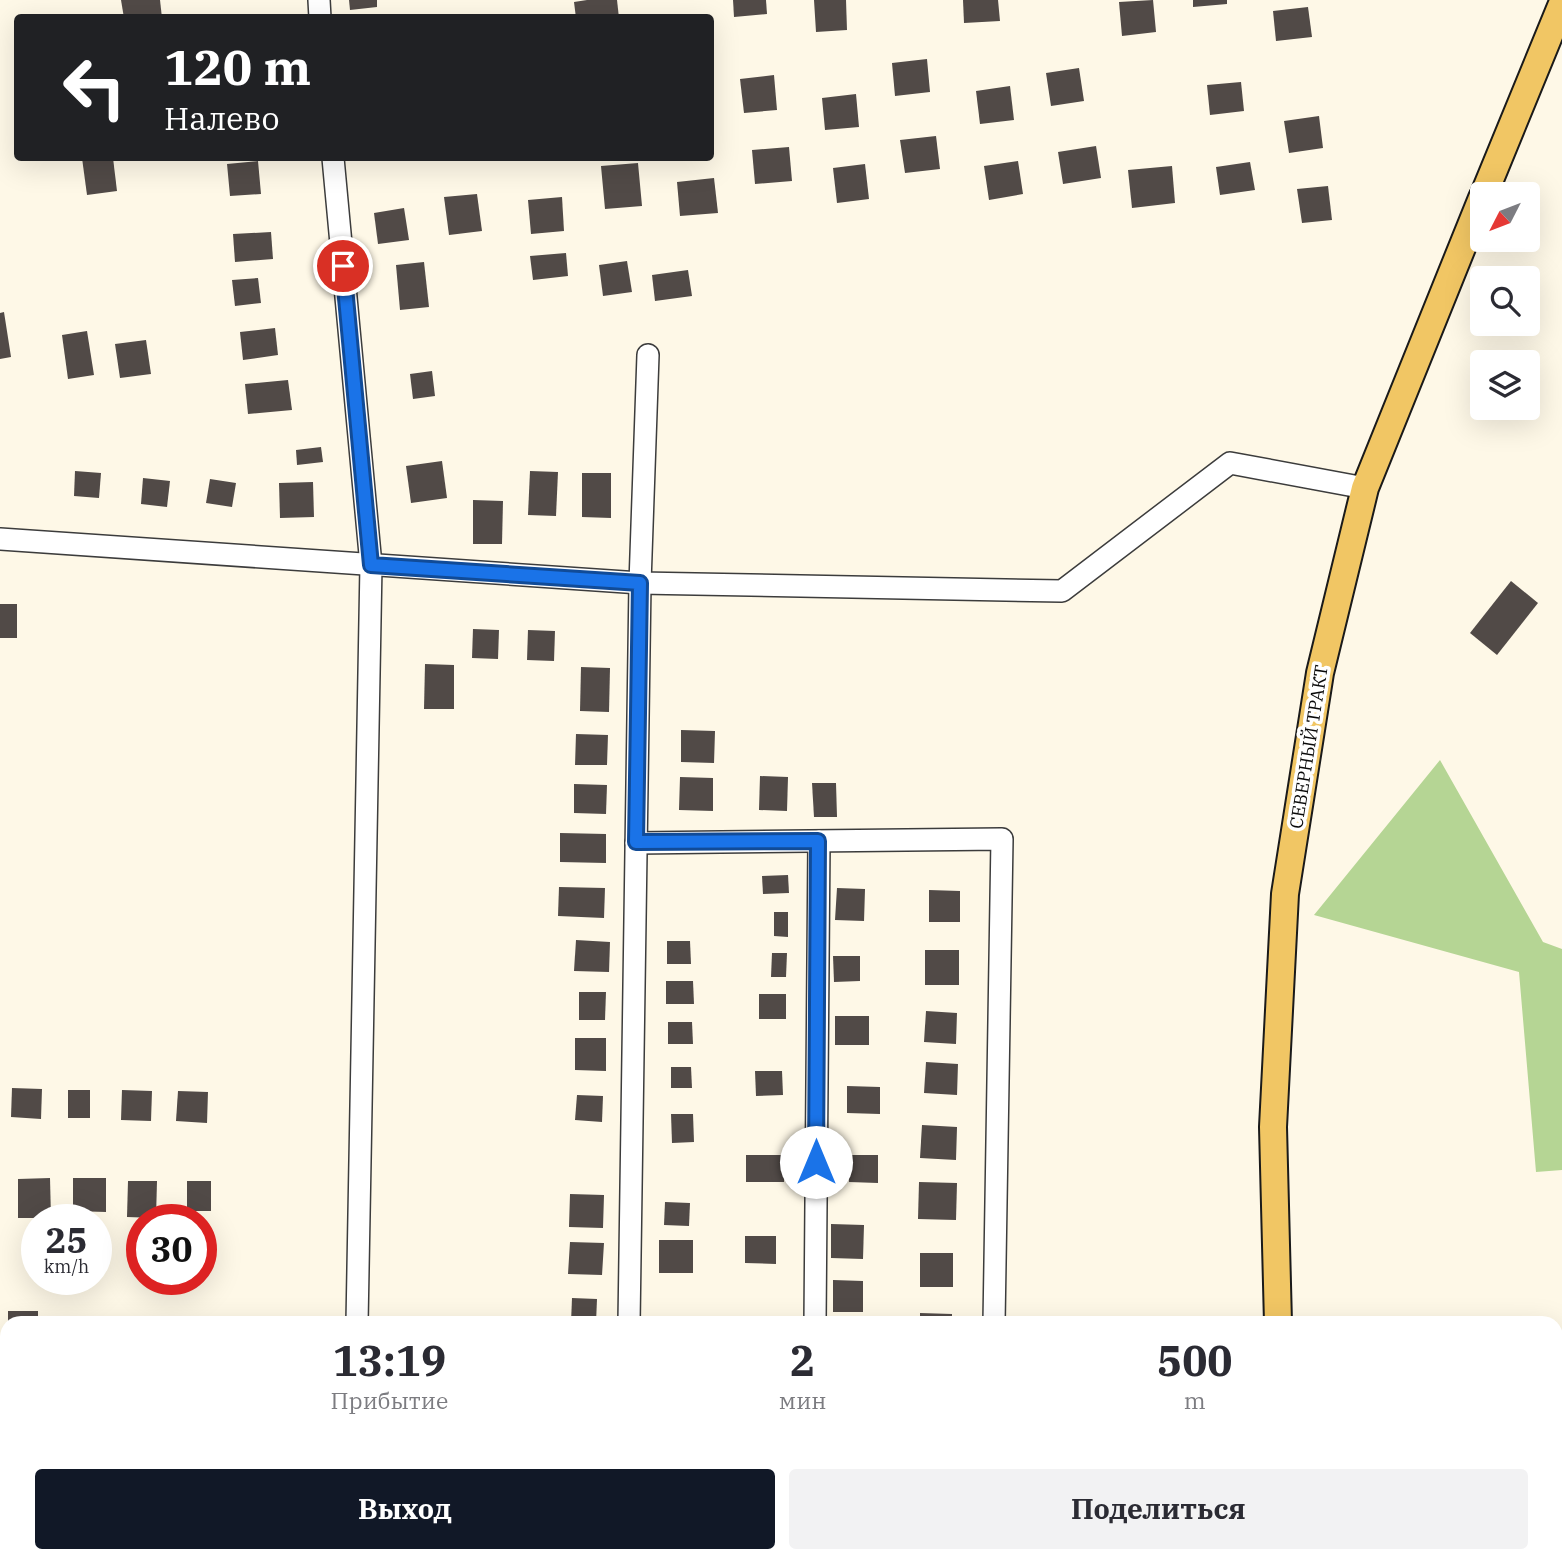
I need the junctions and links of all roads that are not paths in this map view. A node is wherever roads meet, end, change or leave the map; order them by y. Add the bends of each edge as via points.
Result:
1 (1562, 4) edge
2 (333, 161) edge
3 (1489, 182) edge
4 (1470, 228) edge
5 (648, 355) dead end
6 (1365, 488) junction
7 (0, 539) edge
8 (371, 565) junction
9 (640, 583) junction
10 (818, 841) junction
11 (636, 842) junction
12 (357, 1316) edge
13 (629, 1316) edge
14 (815, 1316) edge
15 (994, 1316) edge
16 (1278, 1316) edge

1 - 3 main road, СЕВЕРНЫЙ ТРАКТ
2 - 8 street
4 - 6 main road, СЕВЕРНЫЙ ТРАКТ
5 - 9 street
6 - 9 street via 1230,463 1062,591
6 - 16 main road, СЕВЕРНЫЙ ТРАКТ via 1320,673 1285,894 1273,1127
7 - 8 street
8 - 9 street
8 - 12 street
9 - 11 street
10 - 11 street
10 - 14 street
10 - 15 street via 1002,839
11 - 13 street

